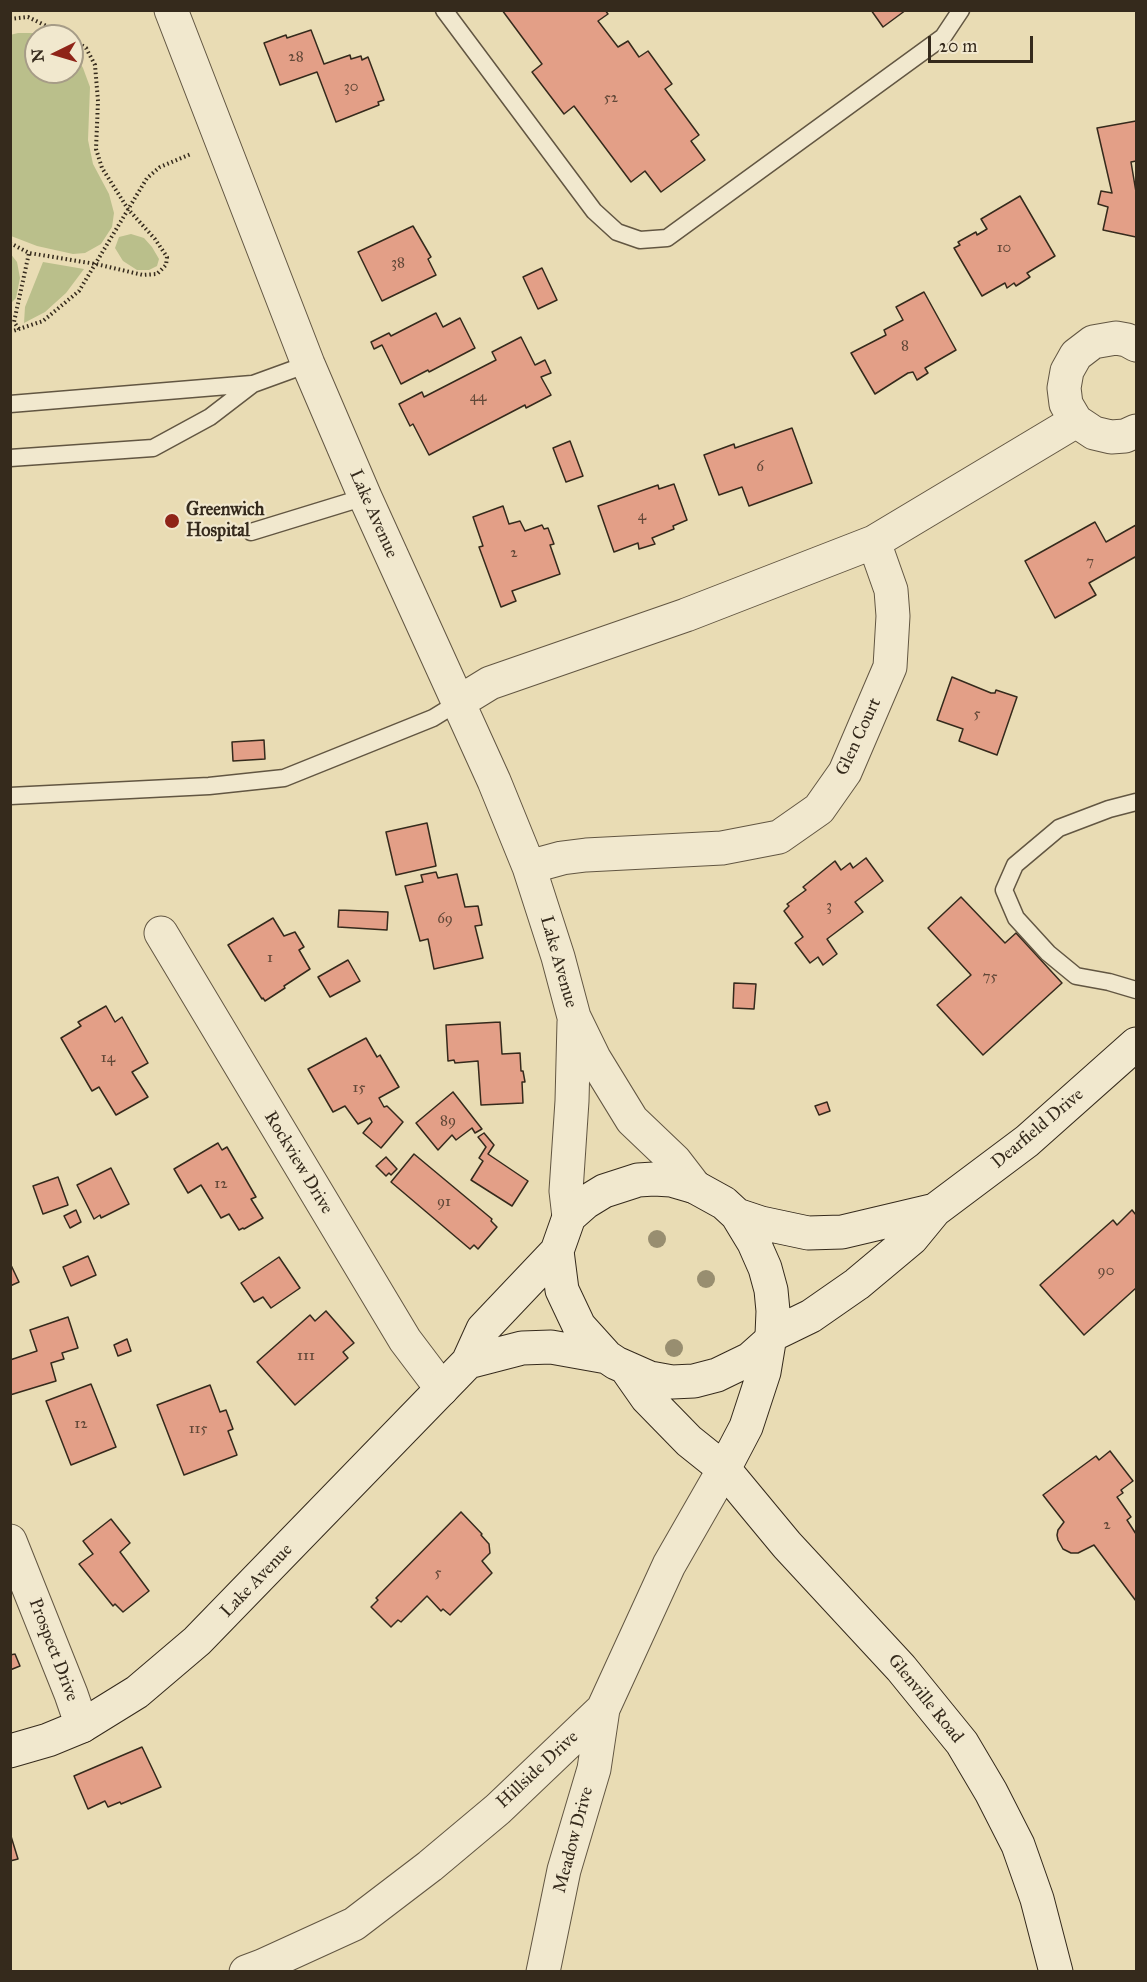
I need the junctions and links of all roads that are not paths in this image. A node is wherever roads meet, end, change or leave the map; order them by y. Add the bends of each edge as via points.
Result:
1 (171, 10) edge
2 (444, 10) edge
3 (961, 10) edge
4 (1137, 345) edge
5 (308, 364) junction
6 (253, 384) junction
7 (10, 404) edge
8 (1076, 421) junction
9 (1137, 431) edge
10 (10, 458) edge
11 (365, 497) junction
12 (251, 532) dead end
13 (874, 542) junction
14 (459, 702) junction
15 (10, 796) edge
16 (1137, 802) edge
17 (529, 867) junction
18 (161, 933) dead end
19 (1137, 990) edge
20 (574, 1017) junction
21 (1137, 1044) edge
22 (694, 1187) junction
23 (935, 1210) junction
24 (737, 1215) junction
25 (569, 1217) junction
26 (557, 1251) junction
27 (771, 1338) junction
28 (468, 1362) junction
29 (617, 1363) junction
30 (442, 1389) junction
31 (724, 1469) junction
32 (10, 1541) edge
33 (603, 1709) junction
34 (82, 1726) junction
35 (10, 1751) edge
36 (246, 1971) edge
37 (543, 1971) edge
38 (1056, 1971) edge

1 - 5 street, Lake Avenue
2 - 3 lane via 594,211 617,232 640,240 667,238 943,37
4 - 8 street via 1116,338 1093,342 1076,355 1066,371 1064,388 1066,404
5 - 6 lane
5 - 11 street, Lake Avenue
6 - 7 lane
6 - 10 lane via 210,417 153,448
8 - 9 street via 1094,434 1111,437
8 - 13 street
11 - 12 lane
11 - 14 street, Lake Avenue
13 - 14 street via 686,615 490,683
13 - 17 street, Glen Court via 891,590 890,667 845,772 819,809 779,837 722,848 578,856
14 - 15 lane via 433,718 284,778 209,786
14 - 17 street, Lake Avenue
16 - 19 lane via 1109,808 1059,828 1015,865 1004,890 1016,918 1076,976
17 - 20 street, Lake Avenue
18 - 30 street, Rockview Drive via 399,1330
20 - 22 street, Lake Avenue via 632,1120 675,1161
20 - 25 street, Lake Avenue via 566,1191
21 - 23 street, Dearfield Drive via 1027,1141
22 - 24 street
22 - 25 street via 670,1180 638,1180 604,1191
23 - 24 street, Dearfield Drive via 842,1232 808,1233
23 - 27 street, Dearfield Drive via 912,1238 857,1284
24 - 27 street via 765,1268 771,1290
25 - 26 street
26 - 28 street, Lake Avenue via 483,1329
26 - 29 street via 562,1290 570,1310 579,1326
27 - 29 street via 736,1367 694,1381 650,1378
27 - 31 street via 746,1427
28 - 29 street via 522,1348 551,1347
28 - 30 street, Lake Avenue
29 - 31 street, Glenville Road via 689,1441
30 - 34 street, Lake Avenue via 197,1641 137,1692
31 - 33 street, Hillside Drive via 681,1542
31 - 38 street, Glenville Road via 787,1545 901,1668 962,1743 1018,1845
32 - 34 street, Prospect Drive
33 - 36 street, Hillside Drive via 498,1809 354,1924
33 - 37 street, Meadow Drive via 594,1769 564,1870
34 - 35 street, Lake Avenue

